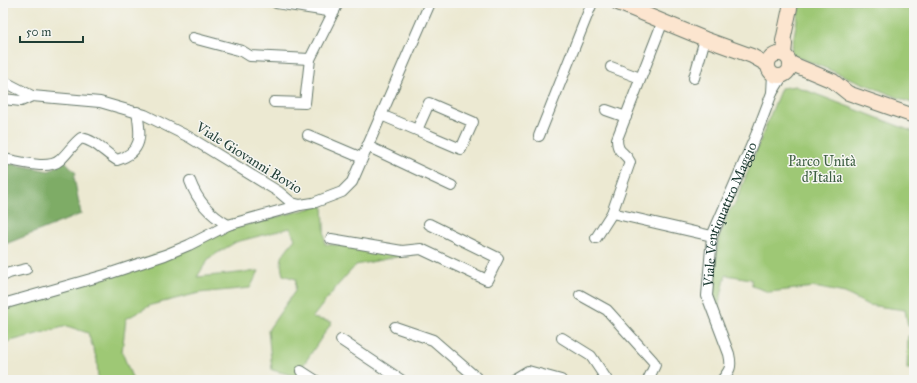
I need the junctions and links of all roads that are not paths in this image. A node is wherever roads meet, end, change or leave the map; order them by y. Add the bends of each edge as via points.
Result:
1 (276, 3) edge
2 (430, 3) edge
3 (592, 3) edge
4 (618, 3) edge
5 (791, 3) edge
6 (336, 8) edge
7 (663, 21) junction
8 (193, 38) dead end
9 (704, 39) junction
10 (310, 59) junction
11 (779, 62) junction
12 (611, 67) dead end
13 (640, 78) junction
14 (694, 78) dead end
15 (3, 80) edge
16 (32, 96) junction
17 (3, 100) edge
18 (274, 102) dead end
19 (606, 110) dead end
20 (137, 112) junction
21 (381, 115) junction
22 (914, 116) edge
23 (626, 117) junction
24 (417, 130) junction
25 (308, 135) dead end
26 (539, 136) dead end
27 (367, 146) junction
28 (362, 158) junction
29 (3, 159) edge
30 (190, 181) dead end
31 (452, 186) dead end
32 (300, 205) junction
33 (612, 213) junction
34 (429, 224) dead end
35 (228, 225) junction
36 (712, 236) junction
37 (596, 238) dead end
38 (331, 239) dead end
39 (26, 268) dead end
40 (3, 276) edge
41 (580, 295) dead end
42 (3, 304) edge
43 (395, 327) dead end
44 (562, 338) dead end
45 (341, 340) dead end
46 (301, 371) dead end
47 (395, 378) edge
48 (315, 380) edge
49 (479, 380) edge
50 (513, 380) edge
51 (560, 380) edge
52 (607, 380) edge
53 (648, 380) edge
54 (722, 380) edge

1 - 6 street
2 - 21 street, Viale Giovanni Bovio
3 - 26 street
4 - 7 main road
5 - 11 main road, Viale Ventiquattro Maggio
6 - 10 street
7 - 9 main road
7 - 13 street
8 - 10 street via 242,50 250,56
9 - 11 main road via 752,56 760,55
9 - 14 street
10 - 18 street via 305,103
11 - 22 main road via 836,90
11 - 36 street, Viale Ventiquattro Maggio via 772,93 756,135
12 - 13 street
13 - 23 street
15 - 16 street
16 - 17 street via 21,101
16 - 20 street, Viale Giovanni Bovio via 100,102
19 - 23 street
20 - 29 street via 140,132 137,147 128,157 117,160 89,139 81,138 60,161 48,166
20 - 32 street, Viale Giovanni Bovio via 189,137 292,203
21 - 24 street
21 - 27 street, Viale Giovanni Bovio
23 - 33 street via 617,139 617,146 630,162
24 - 24 street via 462,149 473,122 429,103
25 - 28 street
27 - 28 street, Viale Giovanni Bovio
27 - 31 street
28 - 32 street, Viale Giovanni Bovio via 352,182 342,192
30 - 35 street via 208,210
32 - 35 street
33 - 36 street
33 - 37 street
34 - 38 street via 498,258 487,280 421,250 402,251
35 - 42 street via 165,255
36 - 54 street, Viale Ventiquattro Maggio via 707,296 731,362 729,371
39 - 40 street
41 - 53 street via 607,310 653,361 656,365
43 - 49 street via 433,340
44 - 52 street via 591,356
45 - 47 street
46 - 48 street
50 - 51 street via 528,372

